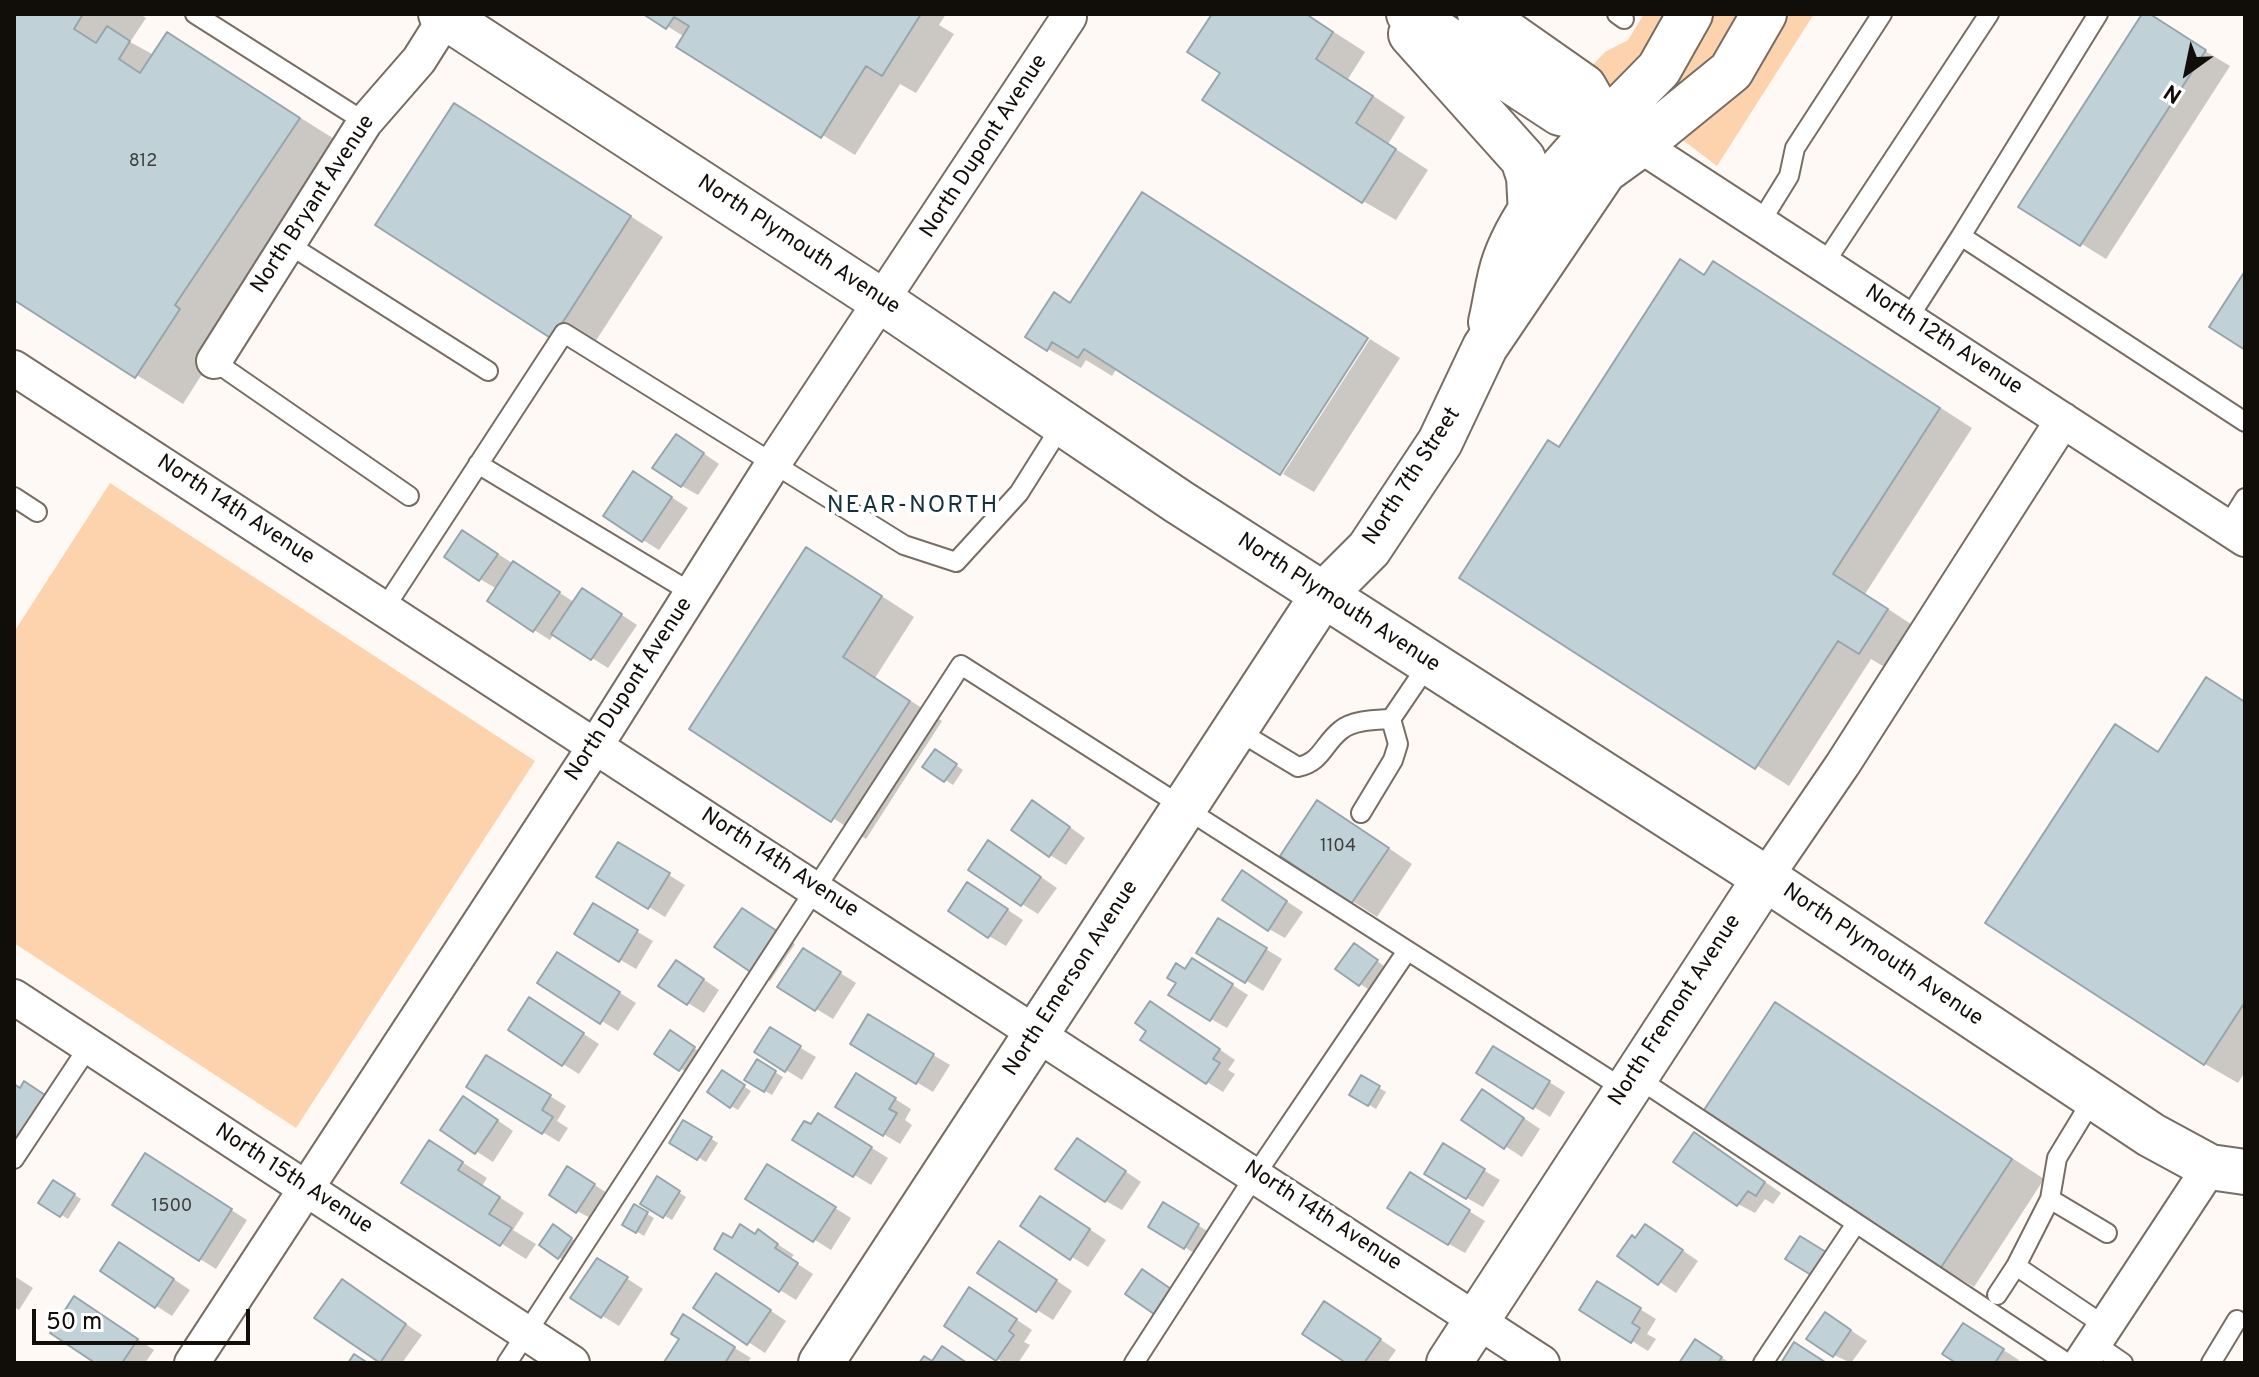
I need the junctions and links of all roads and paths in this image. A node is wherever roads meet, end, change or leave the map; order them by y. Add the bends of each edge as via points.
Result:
1 (195, 14) edge
2 (1394, 14) edge
3 (1409, 14) edge
4 (1480, 14) edge
5 (1690, 14) edge
6 (1764, 14) edge
7 (1882, 14) edge
8 (1989, 14) edge
9 (2098, 14) edge
10 (445, 15) edge
11 (1069, 16) edge
12 (365, 122) junction
13 (1622, 135) junction
14 (1531, 214) junction
15 (1760, 223) junction
16 (1961, 236) junction
17 (288, 244) junction
18 (1824, 264) junction
19 (883, 302) junction
20 (1908, 319) junction
21 (1485, 347) junction
22 (214, 361) joint
23 (14, 368) edge
24 (488, 371) dead end
25 (2063, 420) junction
26 (2245, 422) edge
27 (1063, 423) junction
28 (478, 464) junction
29 (773, 464) junction
30 (409, 496) dead end
31 (14, 497) edge
32 (2245, 498) edge
33 (37, 512) dead end
34 (2236, 533) edge
35 (692, 593) junction
36 (1323, 595) junction
37 (384, 609) junction
38 (1429, 663) junction
39 (1391, 719) junction
40 (1235, 729) junction
41 (596, 745) junction
42 (1184, 807) junction
43 (1361, 813) dead end
44 (1765, 878) junction
45 (816, 888) junction
46 (1407, 951) junction
47 (14, 997) edge
48 (1037, 1032) junction
49 (89, 1046) junction
50 (1629, 1082) junction
51 (2094, 1097) junction
52 (14, 1159) edge
53 (2228, 1170) edge
54 (1256, 1174) junction
55 (304, 1189) junction
56 (2050, 1199) junction
57 (1855, 1225) junction
58 (2107, 1233) dead end
59 (2016, 1266) junction
60 (1997, 1295) dead end
61 (1478, 1319) junction
62 (2237, 1320) dead end
63 (526, 1333) junction
64 (2094, 1344) edge
65 (192, 1363) edge
66 (507, 1363) edge
67 (572, 1363) edge
68 (821, 1363) edge
69 (1134, 1363) edge
70 (1449, 1363) edge
71 (1542, 1363) edge
72 (1763, 1363) edge
73 (2067, 1363) edge
74 (2123, 1363) edge
75 (2211, 1363) edge

1 - 12 lane
2 - 14 main road via 1523,159
3 - 13 main road via 1560,113
4 - 13 main road via 1584,87
5 - 13 main road
6 - 13 main road via 1731,71
7 - 15 lane via 1795,148 1789,176
8 - 18 lane
9 - 16 lane
10 - 12 street, North Bryant Avenue via 419,60
10 - 19 main road, North Plymouth Avenue
11 - 19 street, North Dupont Avenue
12 - 17 street, North Bryant Avenue
13 - 14 main road, North 7th Street via 1575,150
13 - 15 street, North 12th Avenue
13 - 21 main road, North 7th Street via 1604,171
14 - 21 main road, North 7th Street via 1505,259
15 - 18 street, North 12th Avenue
16 - 20 lane
16 - 26 lane
17 - 22 street, North Bryant Avenue
17 - 24 lane
18 - 20 street, North 12th Avenue
19 - 27 main road, North Plymouth Avenue
19 - 29 street, North Dupont Avenue
20 - 25 street, North 12th Avenue
21 - 36 main road, North 7th Street via 1440,442 1369,549
22 - 30 lane
23 - 37 street, North 14th Avenue
25 - 34 street, North 12th Avenue
25 - 44 street, North Fremont Avenue
27 - 29 lane via 1019,493 956,562 904,545
27 - 36 main road, North Plymouth Avenue
28 - 29 lane via 564,333
28 - 35 lane
28 - 37 lane
29 - 35 street, North Dupont Avenue
31 - 33 lane
32 - 34 lane
35 - 41 street, North Dupont Avenue
36 - 38 main road, North Plymouth Avenue
36 - 40 main road, North Emerson Avenue
37 - 41 street, North 14th Avenue
38 - 39 lane
38 - 44 main road, North Plymouth Avenue
39 - 40 lane via 1341,729 1314,764 1298,767
39 - 43 lane via 1398,744 1393,760
40 - 42 main road, North Emerson Avenue
41 - 45 street, North 14th Avenue
41 - 55 street, North Dupont Avenue
42 - 45 lane via 961,665
42 - 46 lane
42 - 48 main road, North Emerson Avenue
44 - 50 main road, North Fremont Avenue
44 - 51 main road, North Plymouth Avenue
45 - 48 street, North 14th Avenue
45 - 63 lane
46 - 50 lane
46 - 54 lane
47 - 49 street, North 15th Avenue
48 - 54 street, North 14th Avenue
48 - 68 main road, North Emerson Avenue
49 - 52 lane
49 - 55 street, North 15th Avenue
50 - 57 lane
50 - 61 main road, North Fremont Avenue
51 - 53 main road, North Plymouth Avenue via 2151,1135
51 - 56 lane via 2057,1158
53 - 64 street
54 - 61 street, North 14th Avenue
54 - 69 lane
55 - 63 street, North 15th Avenue
55 - 65 street, North Dupont Avenue
56 - 58 lane
56 - 59 lane
57 - 72 lane
57 - 73 lane
59 - 60 lane
59 - 64 lane
61 - 70 main road, North Fremont Avenue
61 - 71 street, North 14th Avenue
62 - 75 lane
63 - 66 lane
63 - 67 street, North 15th Avenue
64 - 74 lane

